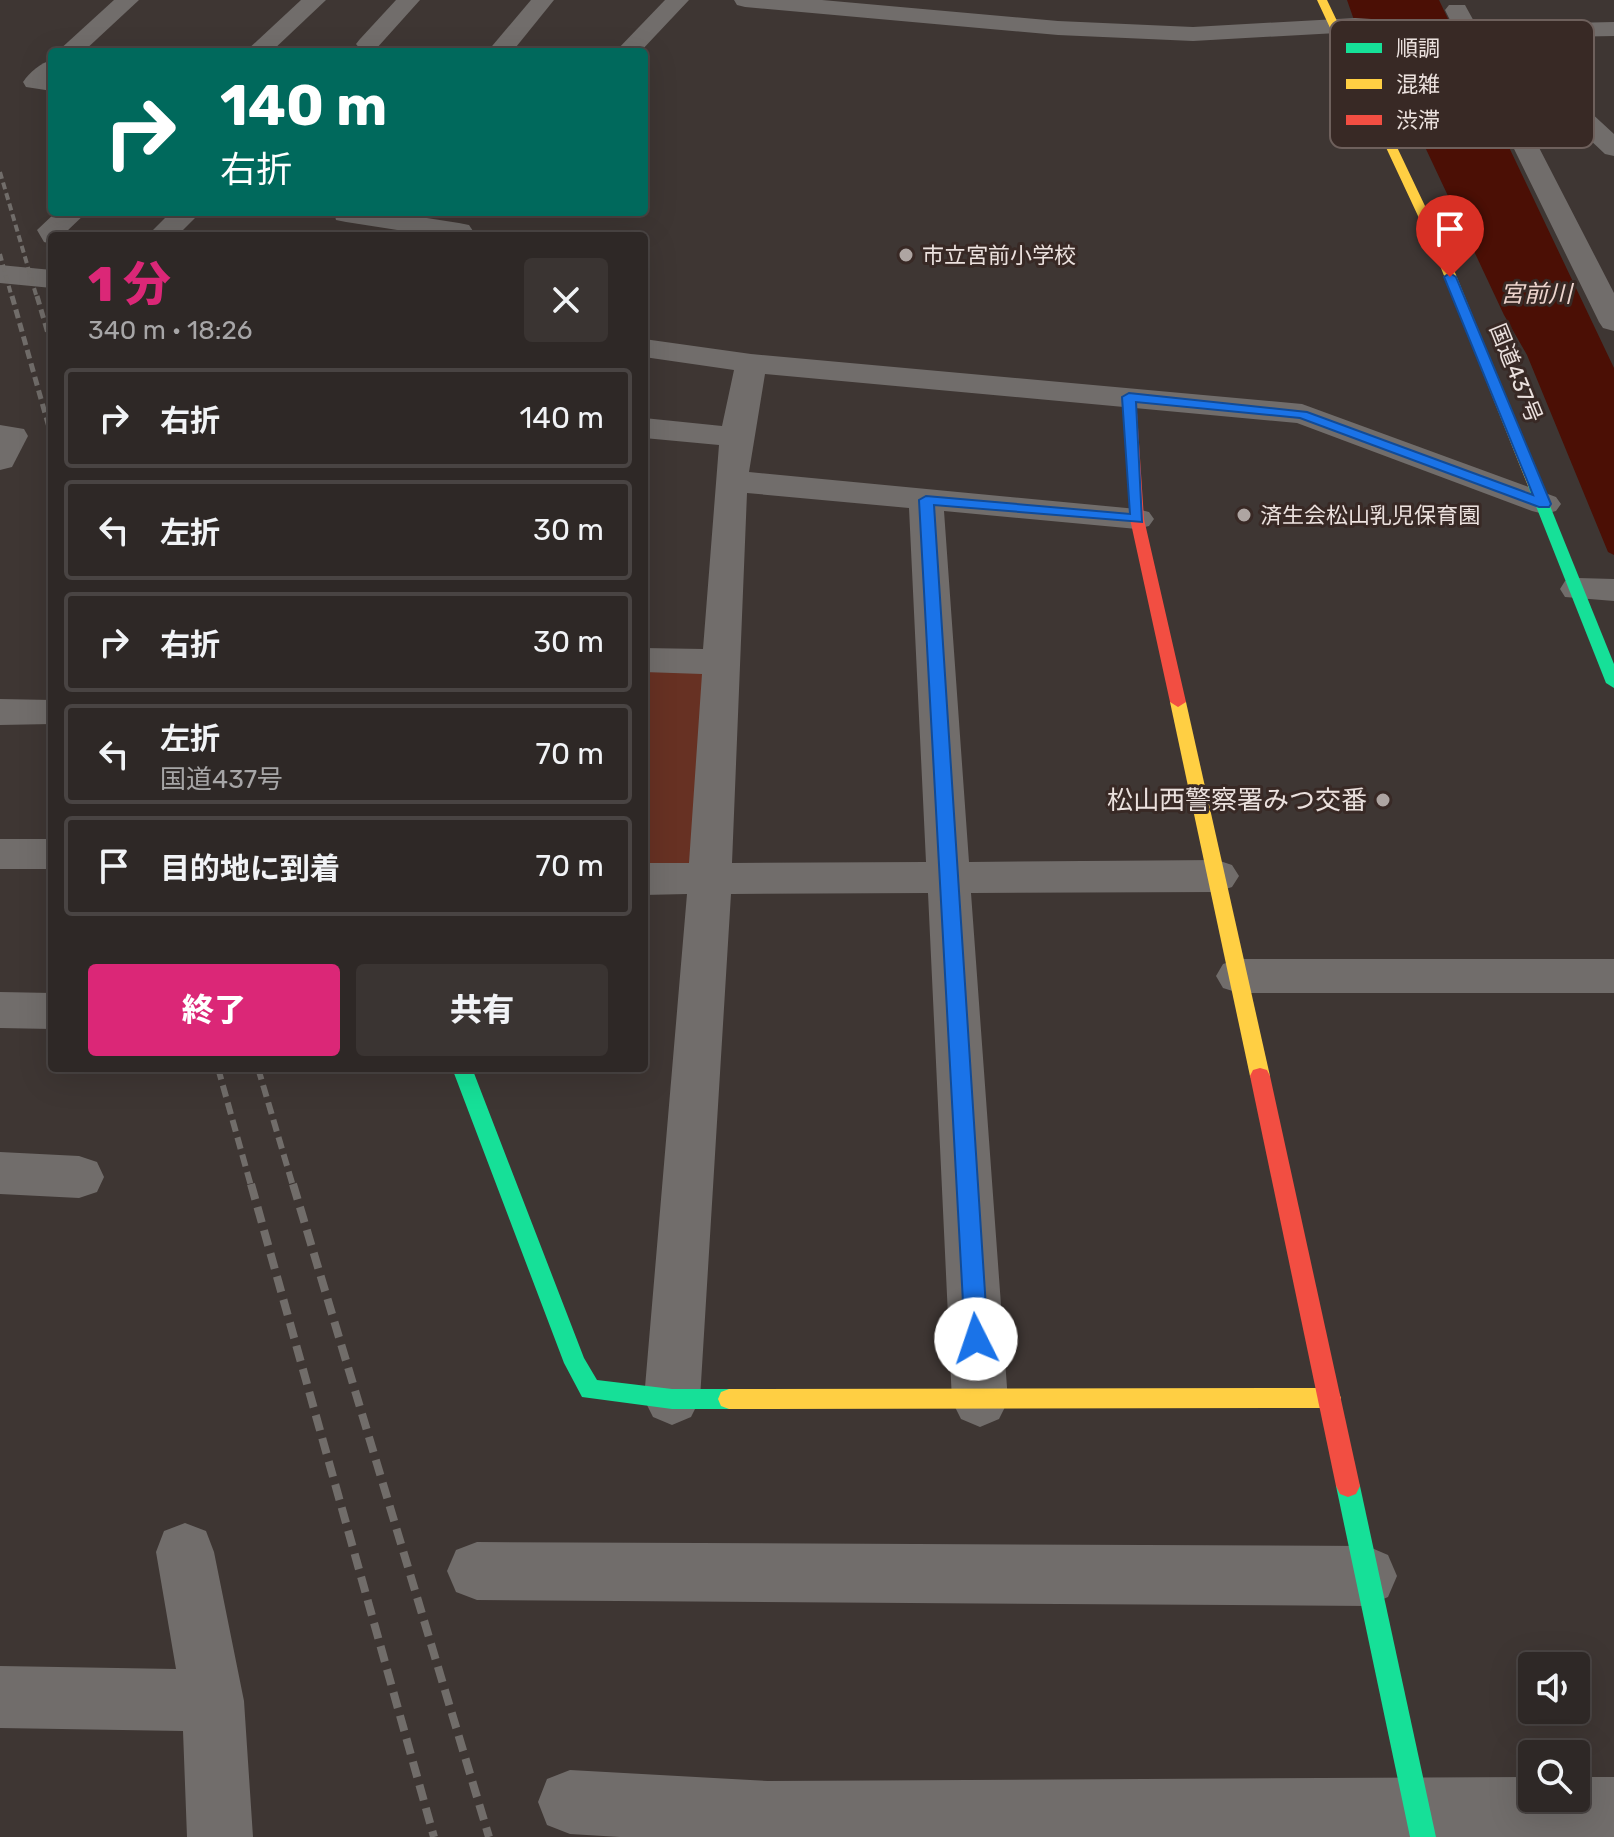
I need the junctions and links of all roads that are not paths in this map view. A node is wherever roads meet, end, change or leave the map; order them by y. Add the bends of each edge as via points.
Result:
1 (128, 0) edge
2 (315, 0) edge
3 (409, 0) edge
4 (543, 0) edge
5 (678, 0) edge
6 (745, 0) edge
7 (1073, 0) edge
8 (1322, 0) edge
9 (1453, 0) edge
10 (1340, 20) edge
11 (1469, 20) edge
12 (1330, 27) edge
13 (1058, 28) junction
14 (1594, 29) edge
15 (1614, 29) edge
16 (368, 44) dead end
17 (74, 48) edge
18 (261, 48) edge
19 (502, 48) edge
20 (631, 48) edge
21 (48, 71) edge
22 (48, 84) edge
23 (1594, 131) edge
24 (1397, 148) edge
25 (1532, 148) edge
26 (1614, 148) edge
27 (68, 216) edge
28 (183, 216) edge
29 (366, 216) edge
30 (464, 226) edge
31 (52, 232) edge
32 (165, 232) edge
33 (0, 274) edge
34 (48, 279) edge
35 (1614, 322) edge
36 (648, 349) edge
37 (751, 363) junction
38 (1129, 397) junction
39 (648, 428) edge
40 (0, 435) edge
41 (736, 437) junction
42 (0, 460) edge
43 (731, 481) junction
44 (926, 500) junction
45 (1544, 504) junction
46 (1137, 519) junction
47 (1578, 589) junction
48 (1614, 590) edge
49 (648, 660) edge
50 (723, 662) junction
51 (1614, 683) edge
52 (0, 712) edge
53 (47, 712) dead end
54 (0, 854) edge
55 (48, 854) edge
56 (1217, 876) junction
57 (948, 877) junction
58 (710, 878) junction
59 (648, 879) edge
60 (1239, 976) junction
61 (1614, 976) edge
62 (0, 1010) edge
63 (48, 1011) edge
64 (464, 1072) edge
65 (0, 1173) edge
66 (79, 1177) dead end
67 (1330, 1398) junction
68 (672, 1399) junction
69 (980, 1401) junction
70 (185, 1552) dead end
71 (477, 1571) dead end
72 (1367, 1576) junction
73 (0, 1697) edge
74 (213, 1701) junction
75 (570, 1802) dead end
76 (1614, 1809) edge
77 (1420, 1824) edge
78 (220, 1837) edge

1 - 17 street
2 - 18 street
3 - 16 street
4 - 19 street
5 - 20 street
6 - 13 street
7 - 13 street
8 - 10 main road, 国道437号
9 - 11 street
12 - 13 street via 1193,34
14 - 15 street
21 - 22 street via 35,82
23 - 26 street
24 - 45 main road, 国道437号
25 - 35 street
27 - 31 street
28 - 32 street
29 - 30 street
33 - 34 street
36 - 37 street
37 - 38 street
37 - 41 street
38 - 45 street via 1302,414
38 - 46 main road
39 - 41 street
40 - 42 street via 12,436
41 - 43 street
43 - 44 street
43 - 50 street
44 - 46 street
44 - 57 street
45 - 47 main road, 国道437号
46 - 56 main road
47 - 48 street
47 - 51 main road, 国道437号
49 - 50 street
50 - 58 street
52 - 53 street
54 - 55 street
56 - 57 street
56 - 60 main road
57 - 58 street
57 - 69 street
58 - 59 street
58 - 68 street
60 - 61 street
60 - 67 main road
62 - 63 street
64 - 68 main road via 590,1390
65 - 66 street
67 - 69 main road
67 - 72 main road
68 - 69 main road
70 - 74 street
71 - 72 street
72 - 77 main road
73 - 74 street
74 - 78 street
75 - 77 street via 768,1813
76 - 77 street

